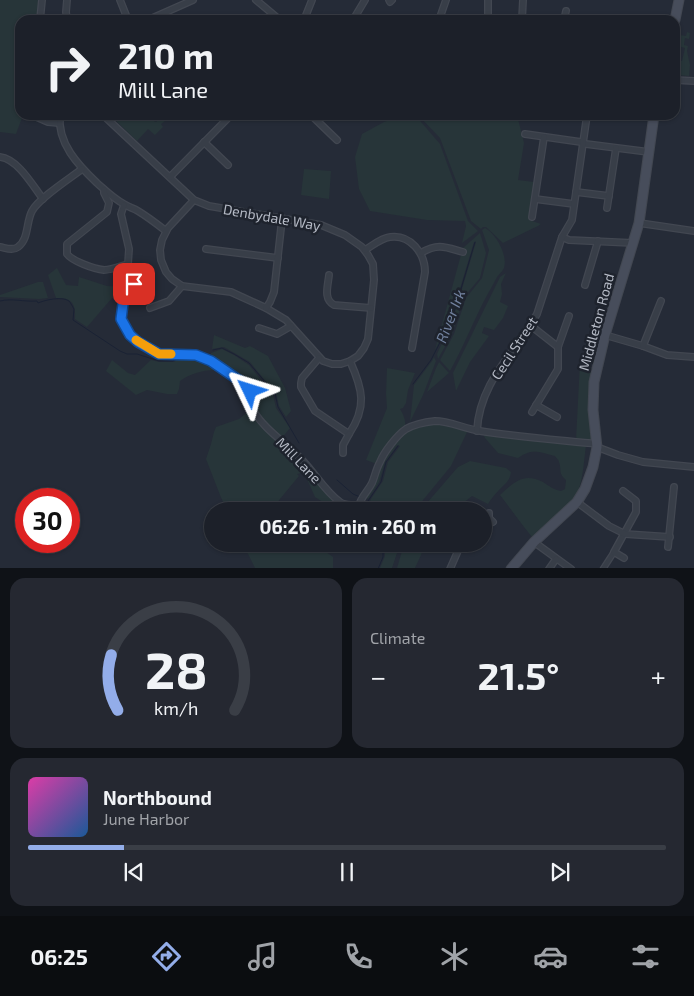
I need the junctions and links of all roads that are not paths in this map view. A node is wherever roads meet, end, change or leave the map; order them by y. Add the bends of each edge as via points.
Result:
1 (42, 0) edge
2 (67, 0) edge
3 (120, 0) edge
4 (192, 0) edge
5 (256, 0) edge
6 (312, 0) edge
7 (365, 0) edge
8 (446, 0) edge
9 (488, 0) edge
10 (523, 0) edge
11 (679, 0) edge
12 (566, 11) dead end
13 (40, 15) edge
14 (66, 15) edge
15 (126, 15) edge
16 (159, 15) edge
17 (274, 15) edge
18 (306, 15) edge
19 (356, 15) edge
20 (441, 15) edge
21 (488, 15) edge
22 (522, 15) edge
23 (565, 15) edge
24 (676, 15) edge
25 (680, 80) edge
26 (694, 81) edge
27 (43, 120) edge
28 (59, 120) edge
29 (108, 120) edge
30 (226, 120) edge
31 (316, 120) edge
32 (586, 120) edge
33 (653, 120) edge
34 (59, 123) junction
35 (524, 134) dead end
36 (544, 137) junction
37 (337, 140) dead end
38 (204, 142) junction
39 (583, 143) junction
40 (616, 148) junction
41 (649, 152) junction
42 (0, 157) edge
43 (228, 165) dead end
44 (82, 169) junction
45 (170, 177) junction
46 (104, 190) junction
47 (576, 192) junction
48 (609, 196) junction
49 (43, 199) junction
50 (535, 199) junction
51 (194, 200) junction
52 (574, 204) junction
53 (124, 205) junction
54 (607, 208) dead end
55 (532, 217) dead end
56 (282, 219) junction
57 (639, 223) junction
58 (166, 231) junction
59 (694, 231) edge
60 (562, 237) junction
61 (598, 241) junction
62 (633, 243) junction
63 (0, 247) edge
64 (206, 249) dead end
65 (365, 250) junction
66 (463, 252) dead end
67 (421, 253) junction
68 (278, 258) junction
69 (128, 264) junction
70 (330, 275) dead end
71 (182, 286) junction
72 (585, 286) dead end
73 (661, 300) dead end
74 (150, 308) dead end
75 (266, 308) junction
76 (371, 308) junction
77 (569, 316) dead end
78 (530, 325) junction
79 (291, 326) junction
80 (259, 328) dead end
81 (605, 335) junction
82 (644, 346) junction
83 (558, 347) junction
84 (412, 348) dead end
85 (694, 355) edge
86 (319, 358) junction
87 (350, 361) junction
88 (536, 405) junction
89 (532, 412) dead end
90 (557, 417) dead end
91 (477, 430) junction
92 (348, 434) junction
93 (597, 445) junction
94 (343, 453) dead end
95 (694, 467) edge
96 (674, 487) dead end
97 (623, 491) dead end
98 (577, 502) junction
99 (625, 534) junction
100 (670, 537) junction
101 (534, 542) junction
102 (668, 547) dead end
103 (457, 552) edge
104 (614, 552) junction
105 (556, 558) junction
106 (624, 558) dead end
107 (450, 568) edge
108 (511, 568) edge
109 (549, 568) edge
110 (571, 568) edge
111 (603, 568) edge

1 - 13 street
2 - 14 street
3 - 15 street
4 - 16 street
5 - 17 street
6 - 18 street
7 - 19 street
8 - 20 street
9 - 21 street
10 - 22 street
11 - 24 main road
12 - 23 street
25 - 26 street
27 - 34 street
28 - 34 street
29 - 45 street
30 - 38 street
31 - 37 street
32 - 39 street, Cecil Street
33 - 41 main road, Middleton Road
34 - 44 street via 68,149
35 - 36 street
36 - 39 street
36 - 50 street
38 - 43 street
38 - 45 street
39 - 40 street
39 - 47 street, Cecil Street
40 - 41 street
40 - 48 street
41 - 57 main road, Middleton Road
42 - 49 street via 14,163
44 - 46 street
44 - 49 street
45 - 51 street
46 - 53 street
46 - 69 street via 108,203 106,212 67,244 66,254 105,270
47 - 48 street
47 - 52 street, Cecil Street
48 - 54 street
49 - 63 street via 32,212 22,244 11,250
50 - 52 street
50 - 55 street
51 - 56 street, Denbydale Way via 209,206
51 - 58 street
52 - 60 street, Cecil Street via 572,220
53 - 58 street
53 - 69 street, Mill Lane via 121,214 129,249
56 - 65 street, Denbydale Way via 330,228
56 - 68 street
57 - 59 street
57 - 62 main road, Middleton Road
58 - 71 street via 161,245 161,260 169,276
60 - 61 street
60 - 78 street, Cecil Street via 542,303
61 - 62 street
61 - 72 street
62 - 81 main road, Middleton Road
64 - 68 street
65 - 67 street via 385,238 395,237 411,242
65 - 76 street via 374,269
66 - 67 street via 442,246
67 - 84 street via 425,272
68 - 75 street via 274,292
69 - 91 street, Mill Lane via 134,284 123,304 121,319 130,335 159,354 196,355 211,361 246,385 256,415 342,504 359,506 383,456 406,429 435,421
70 - 76 street via 327,296 331,303
71 - 74 street via 169,300
71 - 75 street via 230,292
73 - 82 street
75 - 79 street
76 - 87 street via 366,344 362,352
77 - 83 street
78 - 83 street
78 - 91 street, Cecil Street via 494,376 478,418
79 - 80 street via 277,334
79 - 86 street
81 - 82 street
81 - 93 main road, Middleton Road via 593,396
82 - 85 street via 667,355
83 - 88 street via 558,369
86 - 87 street via 332,364
86 - 92 street via 302,378 301,387 315,411
87 - 92 street via 359,384 361,401 358,419
88 - 89 street
88 - 90 street
91 - 93 street, Mill Lane
92 - 94 street
93 - 95 street, Mill Lane via 643,462
93 - 98 main road, Middleton Road via 593,467
96 - 100 street
97 - 99 street via 636,501 636,512
98 - 99 street
98 - 101 main road, Middleton Road
99 - 100 street
99 - 104 street
100 - 102 street
101 - 105 street
101 - 108 main road, Middleton Road
103 - 107 street
104 - 106 street
104 - 111 street
105 - 109 street
105 - 110 street

